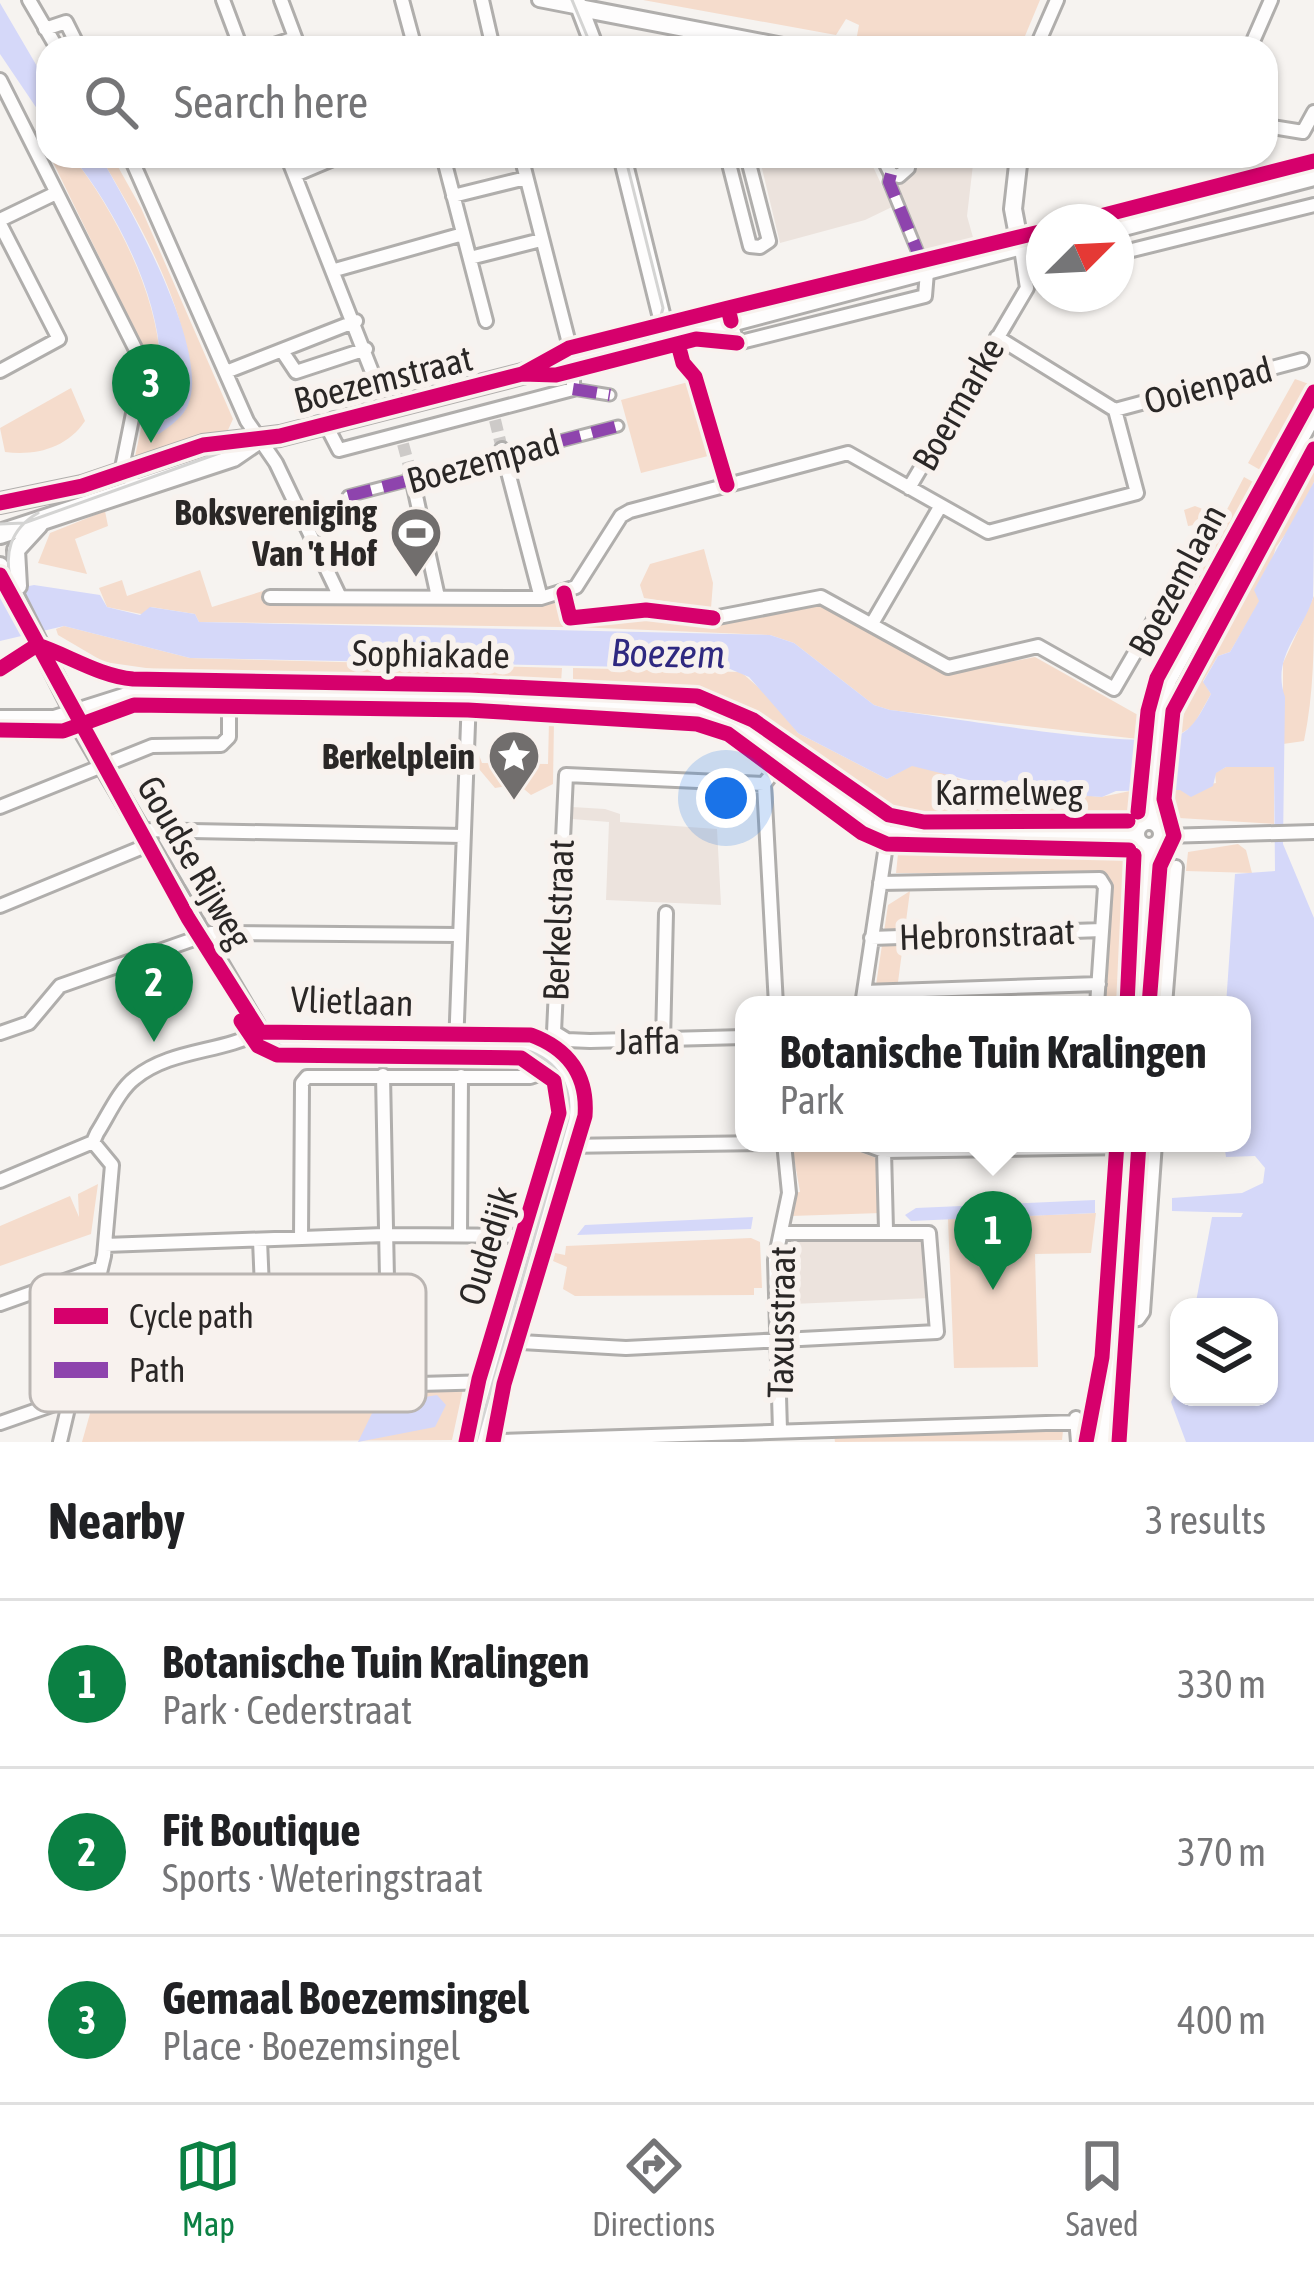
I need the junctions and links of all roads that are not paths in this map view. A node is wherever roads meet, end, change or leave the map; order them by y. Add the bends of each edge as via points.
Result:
1 (29, 0) edge
2 (223, 0) edge
3 (281, 0) edge
4 (402, 0) edge
5 (482, 0) edge
6 (539, 0) edge
7 (1057, 0) edge
8 (1271, 0) edge
9 (578, 4) edge
10 (45, 29) junction
11 (49, 36) edge
12 (73, 36) edge
13 (237, 36) edge
14 (294, 36) edge
15 (412, 36) edge
16 (491, 36) edge
17 (590, 36) edge
18 (686, 36) edge
19 (1041, 36) edge
20 (1255, 36) edge
21 (0, 80) edge
22 (1314, 112) edge
23 (1278, 128) edge
24 (36, 156) edge
25 (42, 168) edge
26 (135, 168) edge
27 (292, 168) edge
28 (311, 168) edge
29 (446, 168) edge
30 (523, 168) edge
31 (625, 168) edge
32 (730, 168) edge
33 (750, 168) edge
34 (888, 168) edge
35 (905, 168) edge
36 (1018, 168) edge
37 (295, 175) junction
38 (891, 175) junction
39 (1313, 177) edge
40 (526, 178) junction
41 (54, 194) junction
42 (453, 196) junction
43 (1314, 205) edge
44 (0, 222) edge
45 (1134, 223) edge
46 (463, 234) junction
47 (541, 240) junction
48 (1026, 248) edge
49 (1021, 250) junction
50 (1026, 250) edge
51 (1134, 250) edge
52 (470, 258) junction
53 (924, 266) junction
54 (335, 270) junction
55 (1026, 272) edge
56 (1026, 290) edge
57 (356, 321) junction
58 (486, 321) dead end
59 (666, 335) junction
60 (997, 338) junction
61 (366, 349) junction
62 (282, 351) junction
63 (573, 359) junction
64 (1302, 360) dead end
65 (0, 371) edge
66 (226, 372) junction
67 (371, 373) tunnel mouth
68 (573, 389) junction
69 (610, 395) dead end
70 (1115, 410) junction
71 (1314, 411) edge
72 (326, 425) junction
73 (618, 426) dead end
74 (1314, 427) edge
75 (258, 440) junction
76 (503, 453) junction
77 (412, 476) junction
78 (131, 480) junction
79 (909, 488) junction
80 (348, 496) dead end
81 (0, 507) edge
82 (940, 507) junction
83 (39, 525) junction
84 (0, 534) edge
85 (7, 578) edge
86 (339, 595) junction
87 (270, 597) dead end
88 (438, 597) junction
89 (541, 598) junction
90 (1204, 610) junction
91 (713, 618) dead end
92 (872, 622) junction
93 (229, 693) junction
94 (469, 697) junction
95 (78, 709) junction
96 (0, 717) edge
97 (1157, 734) junction
98 (783, 759) junction
99 (106, 767) junction
100 (764, 784) junction
101 (0, 807) edge
102 (888, 832) junction
103 (1314, 832) edge
104 (1150, 835) junction
105 (464, 836) junction
106 (144, 838) junction
107 (1176, 867) dead end
108 (880, 883) junction
109 (0, 906) edge
110 (666, 913) dead end
111 (1102, 930) junction
112 (200, 935) junction
113 (459, 935) junction
114 (871, 938) junction
115 (1099, 984) junction
116 (776, 996) edge
117 (863, 996) edge
118 (897, 996) edge
119 (1098, 996) edge
120 (1138, 996) edge
121 (1166, 996) edge
122 (260, 1032) junction
123 (554, 1032) junction
124 (0, 1033) edge
125 (735, 1038) edge
126 (663, 1042) junction
127 (456, 1047) junction
128 (548, 1066) junction
129 (383, 1075) junction
130 (461, 1076) junction
131 (93, 1142) junction
132 (735, 1143) edge
133 (564, 1146) junction
134 (785, 1152) edge
135 (884, 1152) edge
136 (1124, 1152) edge
137 (1154, 1152) edge
138 (0, 1180) edge
139 (886, 1230) junction
140 (782, 1233) junction
141 (460, 1234) junction
142 (384, 1235) junction
143 (536, 1236) junction
144 (301, 1238) junction
145 (260, 1240) junction
146 (105, 1245) junction
147 (101, 1268) junction
148 (84, 1274) edge
149 (100, 1274) edge
150 (261, 1274) edge
151 (385, 1274) edge
152 (30, 1293) edge
153 (0, 1304) edge
154 (1118, 1322) junction
155 (779, 1339) junction
156 (504, 1340) junction
157 (426, 1381) edge
158 (492, 1382) junction
159 (30, 1412) edge
160 (68, 1412) edge
161 (1076, 1418) junction
162 (1106, 1421) junction
163 (0, 1423) edge
164 (780, 1430) junction
165 (829, 1435) edge
166 (479, 1440) edge
167 (609, 1440) edge
168 (60, 1442) edge
169 (1075, 1442) edge
170 (1089, 1442) edge
171 (1103, 1442) edge

1 - 10 street
2 - 13 street
3 - 14 street
4 - 15 street
5 - 16 street
6 - 9 street
7 - 19 street
8 - 20 street
9 - 17 street
9 - 18 street
10 - 11 street
10 - 12 street via 66,22
21 - 24 street
22 - 23 street via 1303,132
25 - 41 street
26 - 66 street
27 - 37 street
28 - 37 street
29 - 42 street
30 - 40 street
31 - 59 street
32 - 33 street via 750,246 760,247 769,241
34 - 38 street
35 - 38 street
36 - 49 street via 1013,209
37 - 54 street
38 - 53 street
39 - 45 main road
40 - 42 street
40 - 47 street
41 - 44 street
41 - 78 street via 143,364 123,463
42 - 46 street
43 - 51 street
44 - 65 street via 59,339
46 - 52 street
46 - 54 street
47 - 52 street
47 - 63 street
48 - 49 main road
49 - 50 main road
49 - 53 main road, Boezemstraat
49 - 55 street
52 - 58 street
53 - 59 main road, Boezemstraat
54 - 57 street
56 - 60 street, Boermarke
57 - 61 street
57 - 62 street
59 - 63 main road, Boezemstraat
60 - 70 street
60 - 79 street, Boermarke
61 - 62 street via 296,372
61 - 67 street
62 - 66 street
63 - 68 street
63 - 72 main road, Boezemstraat via 379,401
64 - 70 street, Ooienpad
66 - 75 street
68 - 69 street
68 - 72 street, Boezemstraat via 340,450
70 - 82 street via 1137,494 988,532
71 - 90 main road, Boezemlaan
72 - 75 main road, Boezemstraat
73 - 76 street, Boezempad
74 - 97 main road, Boezemlaan via 1182,666
75 - 78 main road, Boezemstraat via 227,439
75 - 86 street
76 - 77 street, Boezempad
76 - 89 street
77 - 80 street, Boezempad
77 - 88 street
78 - 81 main road
78 - 83 main road
79 - 82 street
79 - 89 street via 848,453 630,511 576,587
82 - 92 street
83 - 84 main road
83 - 85 street, Goudse Rijweg via 23,537
85 - 95 street, Goudse Rijweg
86 - 87 street
86 - 88 street
88 - 89 street
90 - 92 street via 1184,598 1166,601 1114,689 1039,646 947,667
90 - 97 main road, Boezemlaan via 1167,680
91 - 92 street via 820,597
93 - 94 street, Sophiakade
93 - 95 street, Sophiakade via 136,691
93 - 99 street via 227,742 152,746
94 - 98 street, Sophiakade via 694,711 751,733
94 - 105 street
95 - 96 street, Sophiakade
95 - 99 street, Goudse Rijweg
97 - 104 main road, Boezemlaan
98 - 100 street
98 - 102 street, Sophiakade
99 - 101 street
99 - 106 street, Goudse Rijweg
100 - 116 street
100 - 123 street, Berkelstraat via 575,772 564,781
102 - 104 street, Karmelweg
102 - 108 street
103 - 104 street, Karmelweg
104 - 120 main road, Boezemlaan
105 - 106 street
105 - 113 street
106 - 109 street
106 - 112 street, Goudse Rijweg
107 - 121 street
108 - 111 street via 1097,878 1105,887
108 - 114 street
110 - 126 street
111 - 114 street, Hebronstraat
111 - 115 street
112 - 113 street
112 - 122 street, Goudse Rijweg
112 - 124 street via 60,986 29,1023
113 - 127 street
114 - 117 street
115 - 118 street
115 - 119 street
122 - 127 street, Vlietlaan via 286,1044
122 - 131 street via 138,1076
123 - 126 street, Jaffa via 572,1041
123 - 128 street, Berkelstraat
125 - 126 street, Jaffa
127 - 128 street, Vlietlaan via 524,1047
128 - 130 street, Vlietlaan
128 - 133 street, Oudedijk via 572,1095
129 - 130 street, Vlietlaan
129 - 142 street
129 - 144 street, Vlietlaan via 302,1083
130 - 141 street
131 - 138 street
131 - 146 street via 112,1165
132 - 133 street
133 - 143 street, Oudedijk
134 - 140 street, Taxusstraat
135 - 139 street
136 - 154 main road
137 - 154 street via 1143,1312
139 - 140 street
139 - 155 street via 932,1237 939,1323 931,1336
140 - 155 street, Taxusstraat via 775,1261
141 - 142 street
141 - 143 street
142 - 144 street
142 - 151 street
143 - 156 street, Oudedijk
144 - 145 street
145 - 146 street
145 - 150 street
146 - 147 street
147 - 148 street
147 - 149 street
152 - 153 street
154 - 162 main road
155 - 156 street via 579,1348
155 - 164 street, Taxusstraat
156 - 158 street, Oudedijk
157 - 158 street
158 - 166 street, Oudedijk
159 - 163 street
160 - 168 street
161 - 162 street
161 - 165 street
161 - 169 street
162 - 171 main road
164 - 165 street
164 - 167 street
166 - 167 street
169 - 170 street

